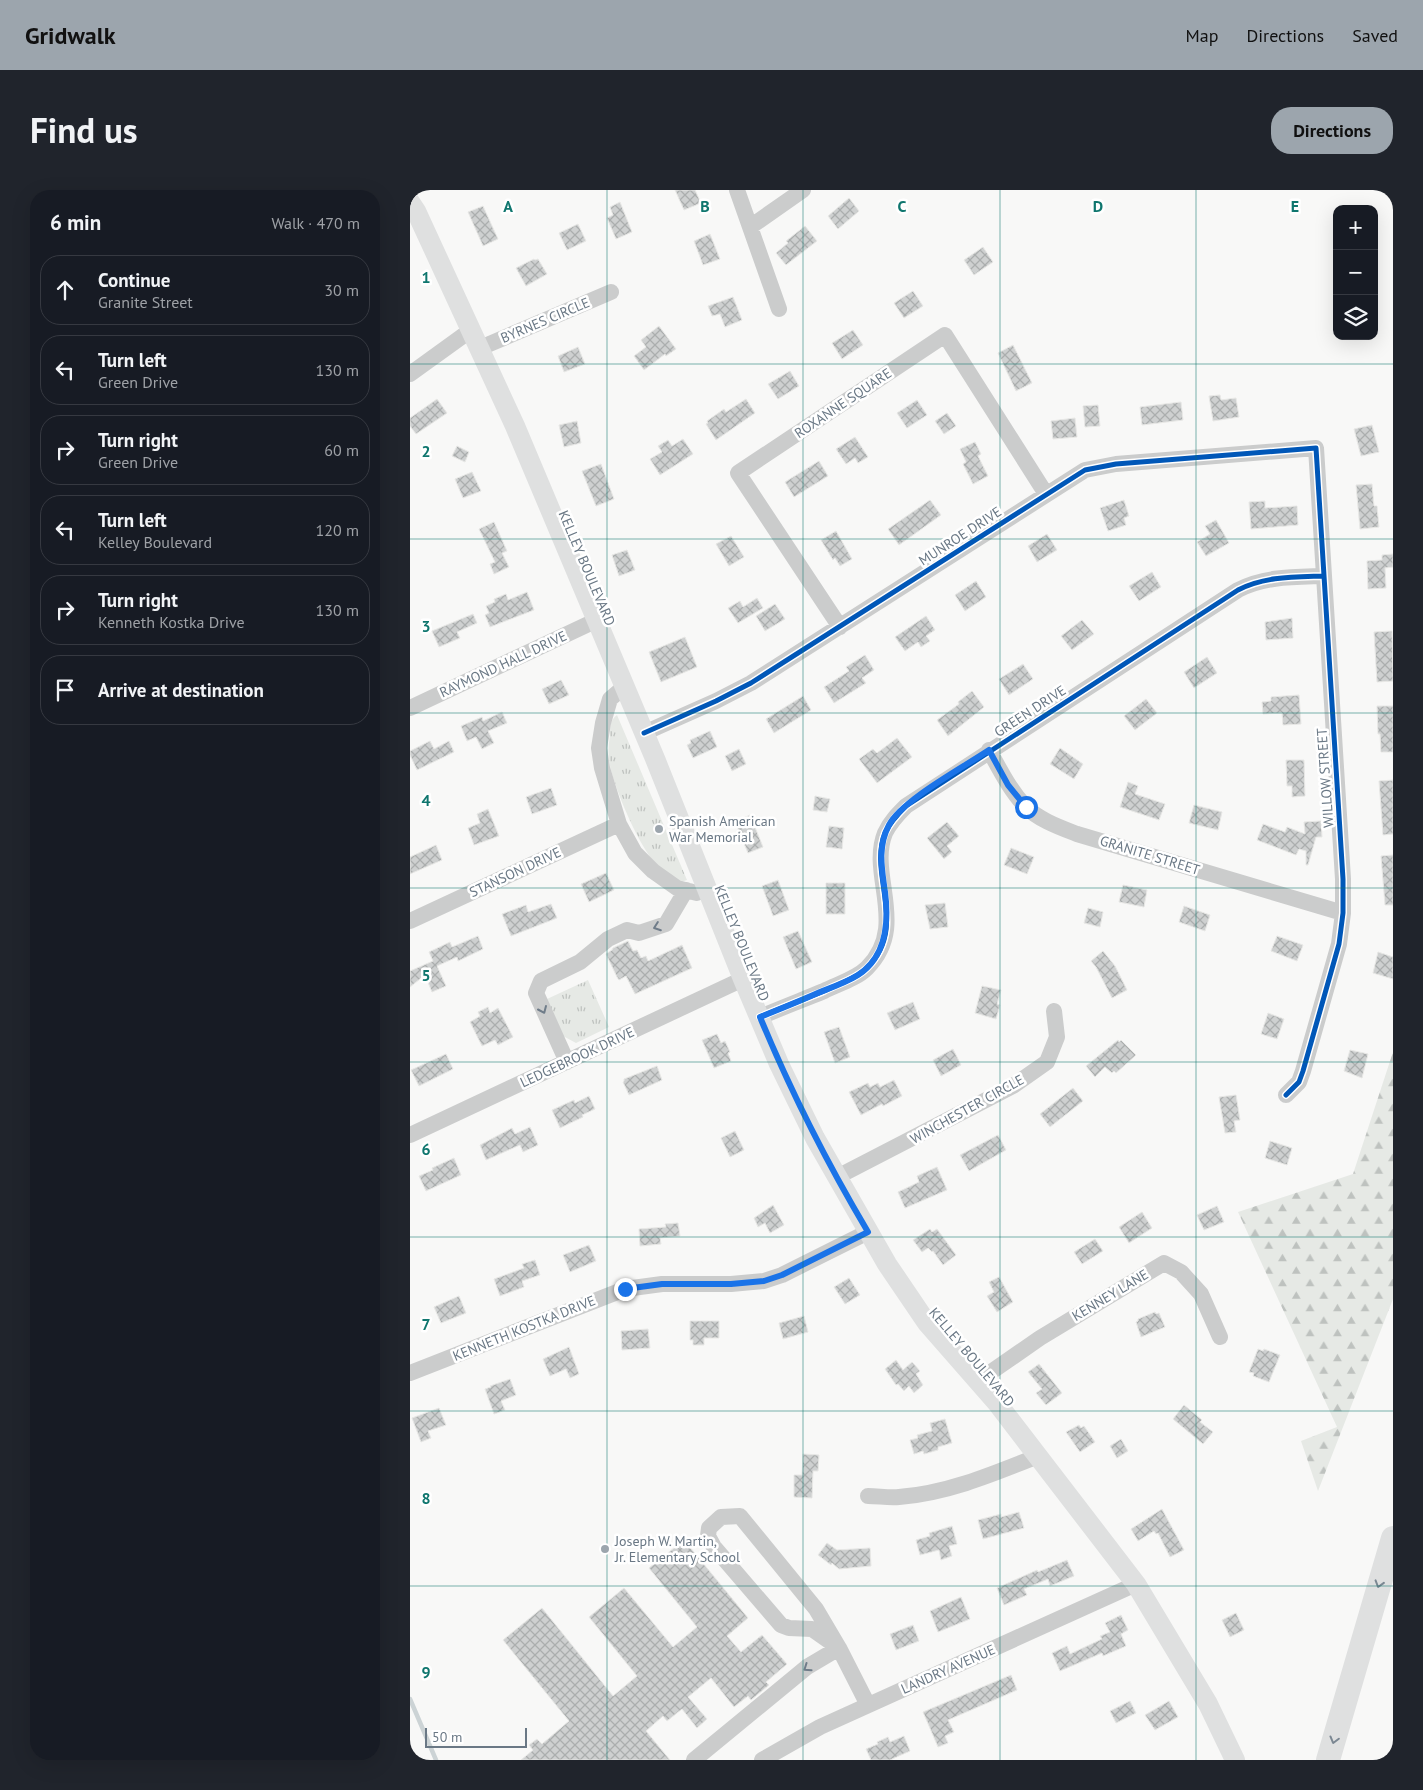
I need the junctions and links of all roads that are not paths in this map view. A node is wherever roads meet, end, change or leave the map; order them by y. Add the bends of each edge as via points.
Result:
1 (736, 190) edge
2 (803, 190) edge
3 (412, 209) edge
4 (750, 227) junction
5 (611, 292) dead end
6 (779, 309) dead end
7 (471, 330) junction
8 (480, 348) junction
9 (410, 374) edge
10 (1316, 448) joint
11 (1046, 494) junction
12 (1324, 576) junction
13 (597, 620) junction
14 (840, 627) junction
15 (624, 687) junction
16 (410, 708) edge
17 (644, 733) junction
18 (989, 750) junction
19 (619, 824) junction
20 (686, 890) junction
21 (709, 892) junction
22 (1343, 913) junction
23 (410, 921) edge
24 (743, 979) junction
25 (1054, 1011) dead end
26 (760, 1017) junction
27 (567, 1062) junction
28 (1286, 1095) dead end
29 (410, 1135) edge
30 (837, 1177) junction
31 (868, 1232) junction
32 (1220, 1337) dead end
33 (410, 1373) edge
34 (978, 1382) junction
35 (1038, 1456) junction
36 (868, 1496) dead end
37 (1393, 1538) edge
38 (1136, 1584) junction
39 (839, 1648) junction
40 (868, 1705) junction
41 (694, 1760) edge
42 (762, 1760) edge
43 (1235, 1760) edge
44 (1328, 1760) edge

1 - 4 street
2 - 4 street
3 - 7 main road, KELLEY BOULEVARD
4 - 6 street
5 - 8 street, BYRNES CIRCLE
7 - 8 main road, KELLEY BOULEVARD
7 - 9 street
8 - 13 main road, KELLEY BOULEVARD
10 - 11 street, MUNROE DRIVE via 1100,466 1085,470
10 - 12 street, WILLOW STREET
11 - 14 street, MUNROE DRIVE
11 - 14 street, ROXANNE SQUARE via 945,335 738,473
12 - 18 street, GREEN DRIVE via 1271,578 1249,584
12 - 22 street, WILLOW STREET
13 - 15 main road, KELLEY BOULEVARD
13 - 16 street, RAYMOND HALL DRIVE
14 - 17 street, MUNROE DRIVE via 751,683
15 - 17 main road, KELLEY BOULEVARD
15 - 19 street via 610,699 600,748 602,768
17 - 21 main road, KELLEY BOULEVARD
18 - 22 street, GRANITE STREET via 1008,785 1026,807 1050,823 1077,834
18 - 26 street, GREEN DRIVE via 915,799 890,823 884,834 881,856 886,896 885,934 882,947 868,968 850,980
19 - 20 street via 635,853 653,871 677,888
19 - 23 street, STANSON DRIVE
20 - 21 street
20 -> 27 street via 666,924 640,933 627,930 608,939 580,962 541,981 536,993
21 - 24 main road, KELLEY BOULEVARD
22 - 28 street, WILLOW STREET via 1336,956 1303,1071 1299,1082
24 - 26 main road, KELLEY BOULEVARD
24 - 27 street, LEDGEBROOK DRIVE
25 - 30 street, WINCHESTER CIRCLE via 1057,1037 1047,1062 1013,1086
26 - 30 main road, KELLEY BOULEVARD via 779,1064
27 - 29 street, LEDGEBROOK DRIVE
30 - 31 main road, KELLEY BOULEVARD
31 - 33 street, KENNETH KOSTKA DRIVE via 764,1281 662,1284 625,1289
31 - 34 main road, KELLEY BOULEVARD via 926,1323
32 - 34 street, KENNEY LANE via 1201,1294 1181,1272 1164,1264 1040,1338
34 - 35 main road, KELLEY BOULEVARD
35 - 36 street via 968,1484 931,1493
35 - 38 main road, KELLEY BOULEVARD
37 -> 44 highway
38 - 40 street, LANDRY AVENUE
38 - 43 main road, KELLEY BOULEVARD via 1208,1704
39 - 39 street via 816,1609 740,1516 721,1517 709,1528 708,1536 714,1547 780,1625 812,1629
39 - 40 street
39 -> 41 street via 807,1667
40 - 42 street, LANDRY AVENUE via 820,1727

